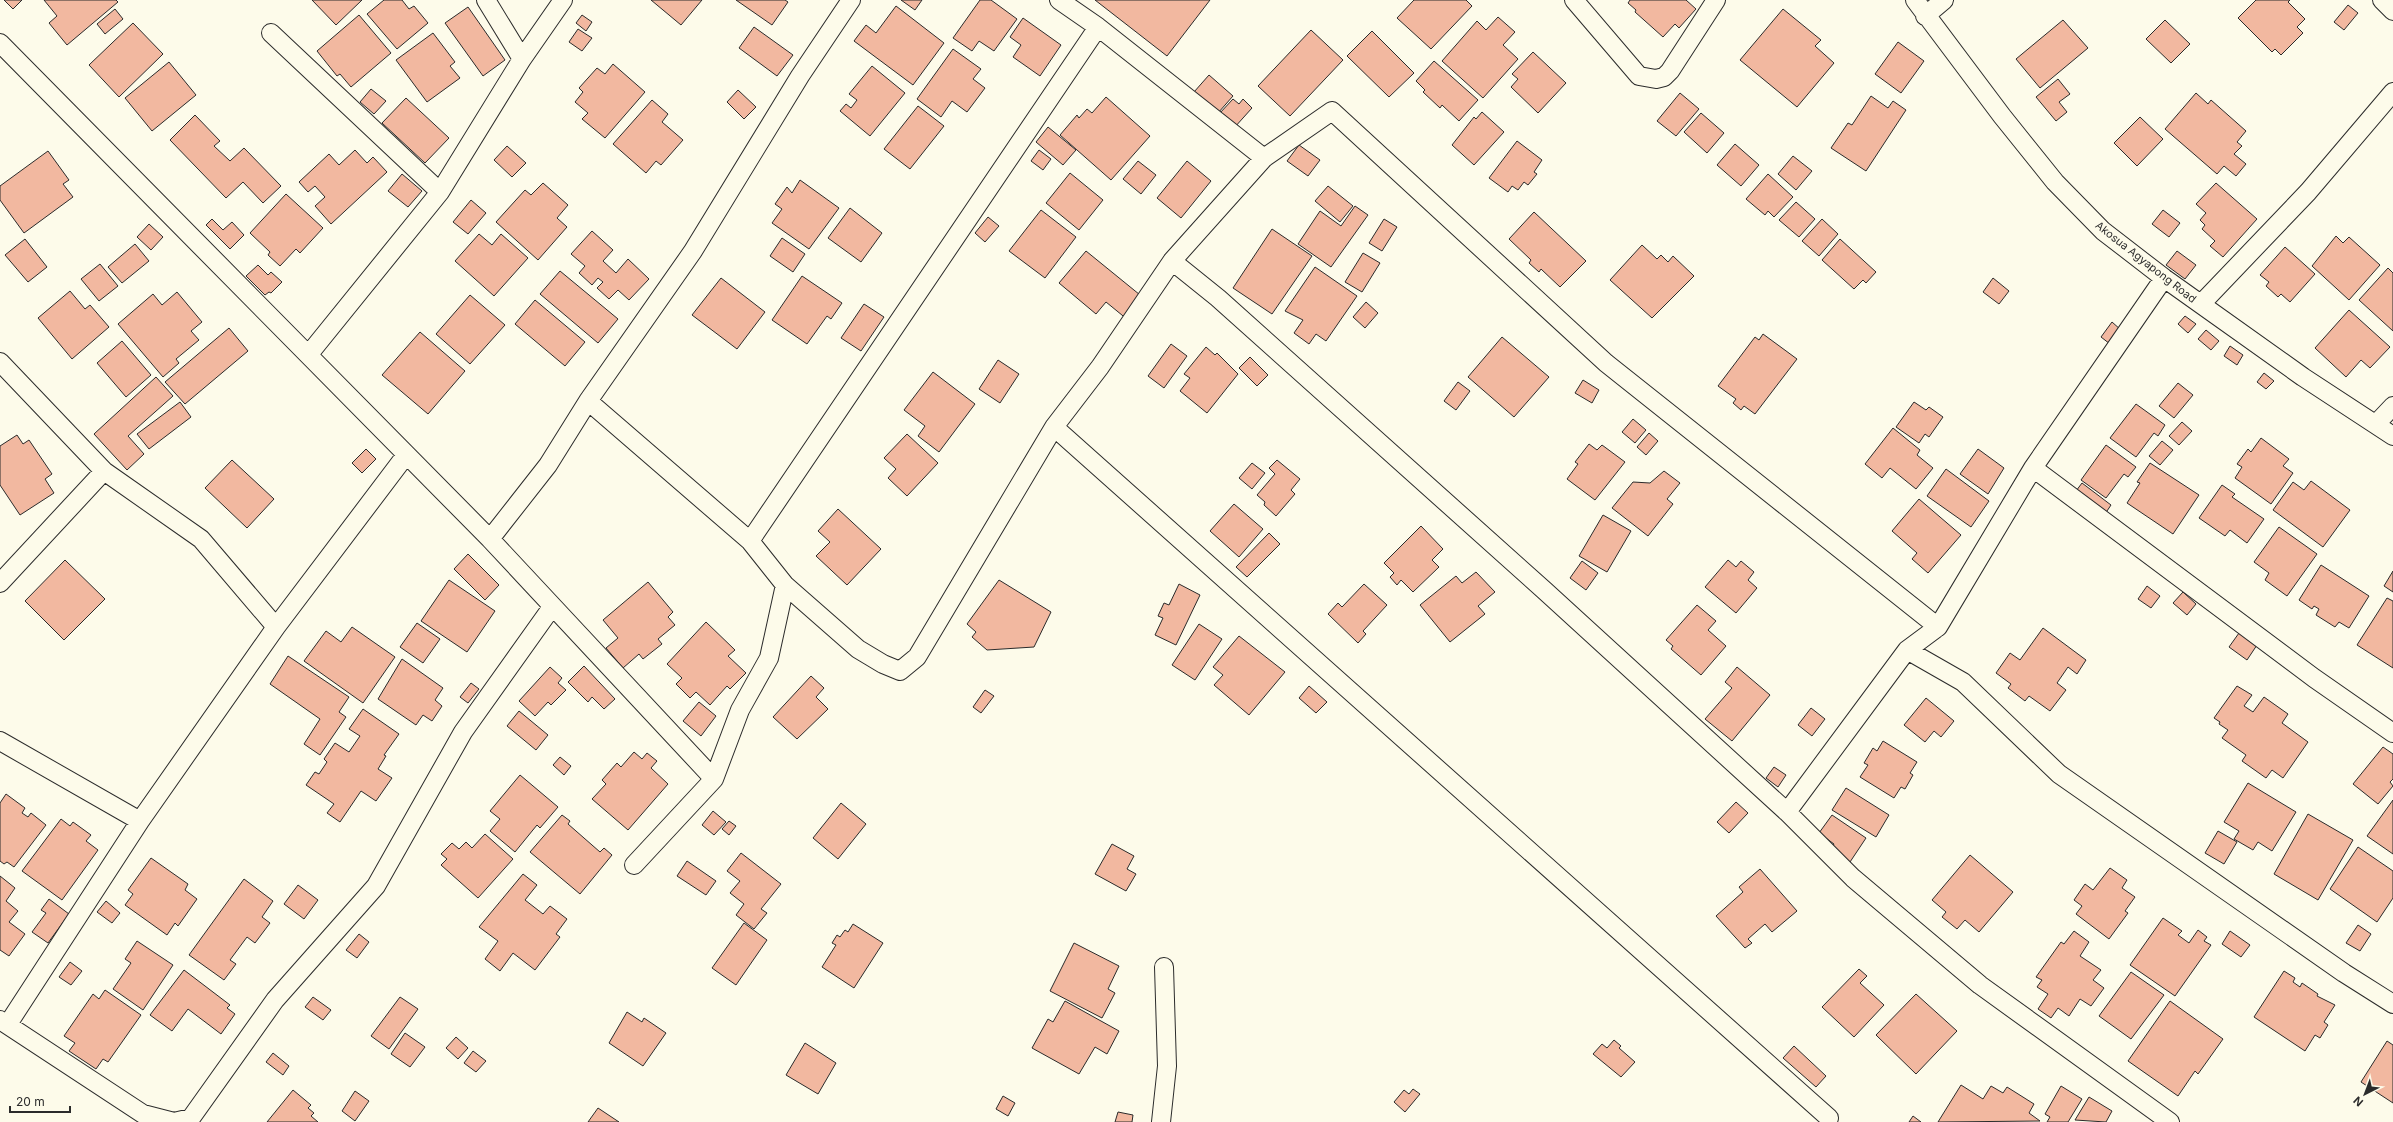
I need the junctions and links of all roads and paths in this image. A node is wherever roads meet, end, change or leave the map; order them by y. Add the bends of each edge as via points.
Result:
1 (486, 0) edge
2 (563, 0) edge
3 (851, 0) edge
4 (1058, 0) edge
5 (1574, 0) edge
6 (1716, 0) edge
7 (1915, 0) edge
8 (1944, 0) edge
9 (2382, 0) edge
10 (2393, 12) edge
11 (1925, 16) junction
12 (1098, 27) junction
13 (271, 33) dead end
14 (0, 42) edge
15 (522, 59) junction
16 (2393, 92) edge
17 (1264, 158) junction
18 (440, 192) junction
19 (1172, 261) junction
20 (2164, 278) junction
21 (2201, 304) junction
22 (309, 354) junction
23 (0, 362) edge
24 (588, 401) junction
25 (2393, 406) edge
26 (2376, 424) junction
27 (1054, 427) junction
28 (2393, 436) edge
29 (406, 455) junction
30 (2033, 468) junction
31 (104, 471) junction
32 (490, 539) junction
33 (750, 541) junction
34 (0, 583) edge
35 (785, 586) junction
36 (552, 607) junction
37 (276, 627) junction
38 (1938, 627) junction
39 (1907, 650) junction
40 (2393, 733) edge
41 (0, 741) edge
42 (714, 779) junction
43 (1787, 812) junction
44 (140, 822) junction
45 (634, 866) dead end
46 (1164, 967) dead end
47 (2393, 1004) edge
48 (4, 1022) edge
49 (1829, 1118) dead end
50 (1161, 1122) edge
51 (2170, 1122) edge

1 - 15 street
2 - 15 street
3 - 24 street via 800,76 693,251
4 - 12 street
5 - 6 street via 1639,76 1656,79 1664,77 1670,71
7 - 11 street, Akosua Agyapong Road
8 - 11 street
9 - 10 street
11 - 20 street, Akosua Agyapong Road via 2055,182 2103,231
12 - 17 street
12 - 33 street
13 - 18 street
14 - 22 street
15 - 18 street
16 - 21 street via 2308,192
17 - 19 street
17 - 38 street via 1332,111 1606,363
18 - 22 street
19 - 27 street via 1100,367
19 - 43 street via 1218,298 1520,568
20 - 21 street, Akosua Agyapong Road
20 - 30 street
21 - 26 street, Akosua Agyapong Road via 2303,377
22 - 29 street
23 - 31 street
24 - 32 street via 548,465
24 - 33 street
25 - 26 street
26 - 28 street, Akosua Agyapong Road
27 - 35 street via 917,657 900,671 858,649
27 - 49 street
29 - 32 street
29 - 37 street
30 - 38 street
30 - 40 street via 2314,678
31 - 34 street
31 - 37 street via 201,539
32 - 36 street
33 - 35 street
35 - 42 street via 769,658 740,710
36 - 42 street
36 - 48 street via 463,732 376,886 275,1000 191,1118 174,1122 143,1114
37 - 44 street
38 - 39 street
39 - 43 street
39 - 47 street via 1963,682 2059,774 2344,973
41 - 44 street
42 - 45 street
43 - 51 street via 1853,878 1980,985
44 - 48 street
46 - 50 street via 1166,1066

